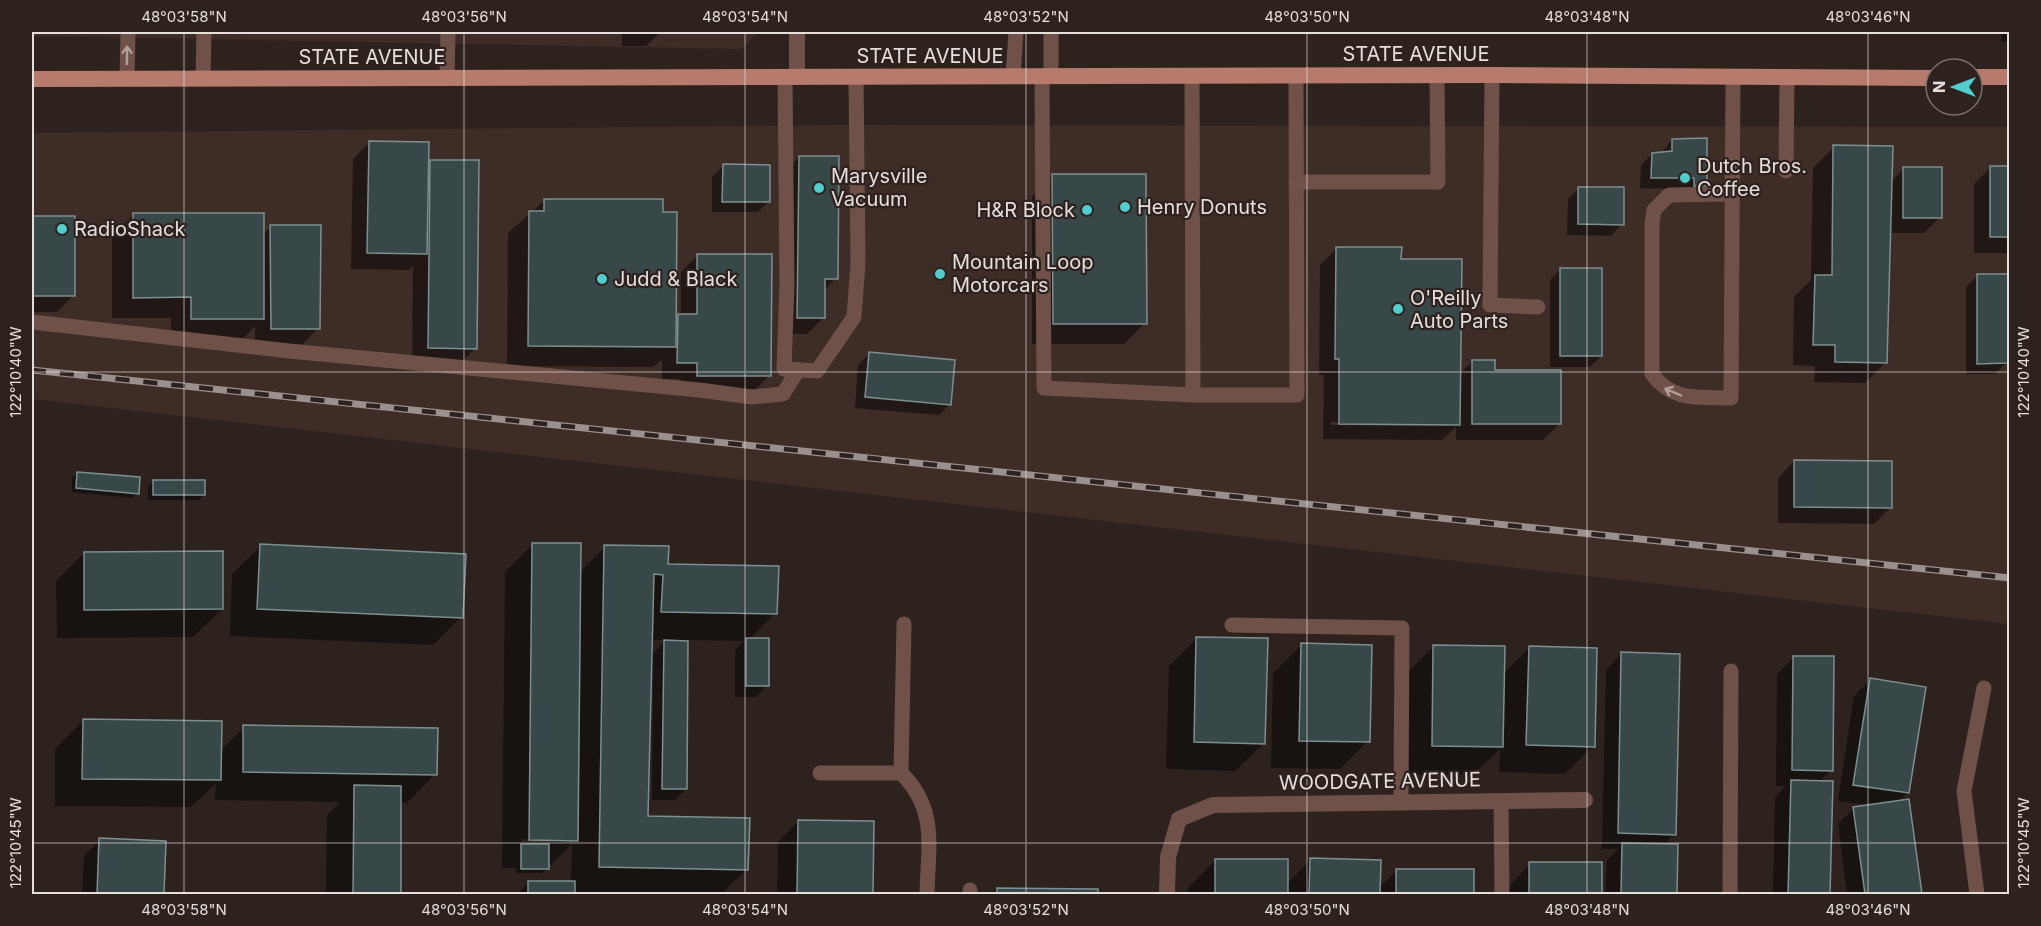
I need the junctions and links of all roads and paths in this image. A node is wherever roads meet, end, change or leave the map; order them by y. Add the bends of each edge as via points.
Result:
1 (128, 32) edge
2 (204, 32) edge
3 (448, 32) edge
4 (798, 32) edge
5 (1016, 32) edge
6 (1051, 32) edge
7 (1437, 75) junction
8 (1492, 75) junction
9 (1013, 76) junction
10 (1047, 76) junction
11 (1192, 76) junction
12 (1296, 76) junction
13 (791, 77) junction
14 (856, 77) junction
15 (1733, 77) junction
16 (1984, 77) edge
17 (2010, 77) edge
18 (447, 78) junction
19 (1786, 78) junction
20 (1924, 78) edge
21 (127, 79) junction
22 (203, 79) junction
23 (32, 80) edge
24 (1786, 171) dead end
25 (1296, 182) junction
26 (1732, 194) junction
27 (1538, 307) dead end
28 (32, 322) edge
29 (798, 370) junction
30 (1193, 395) junction
31 (904, 624) dead end
32 (1232, 625) dead end
33 (1731, 671) dead end
34 (1984, 688) dead end
35 (820, 773) dead end
36 (901, 773) junction
37 (1585, 800) dead end
38 (1501, 801) junction
39 (1401, 802) junction
40 (927, 894) edge
41 (1167, 894) edge
42 (1502, 894) edge
43 (1730, 894) edge
44 (1977, 894) edge

21 -> 1 lane
2 - 22 lane
3 - 18 lane
4 - 13 street
5 - 9 lane
6 - 10 lane
7 - 8 main road, STATE AVENUE
7 - 12 main road, STATE AVENUE
7 - 25 lane via 1438,182
8 - 15 main road, STATE AVENUE
8 - 27 lane via 1490,305
9 - 10 main road, STATE AVENUE
9 - 14 main road, STATE AVENUE
10 - 11 main road, STATE AVENUE
10 - 30 lane via 1044,388
11 - 12 main road, STATE AVENUE
11 - 30 lane
12 - 25 lane
13 - 14 main road, STATE AVENUE
13 - 18 main road, STATE AVENUE
13 - 29 lane via 784,369
14 - 29 lane via 858,263 854,317 817,371
15 - 19 main road, STATE AVENUE
15 - 26 lane
16 - 17 main road
18 - 22 main road, STATE AVENUE
19 - 20 main road, STATE AVENUE
19 - 24 lane
21 - 22 main road, STATE AVENUE
21 - 23 main road, STATE AVENUE
25 - 30 lane via 1297,395
26 -> 26 lane via 1731,398 1684,397 1662,388 1652,374 1654,210 1669,195
28 - 29 lane via 752,398 783,394
31 - 36 lane
32 - 39 lane via 1402,628
33 - 43 lane
34 - 44 lane via 1964,791
35 - 36 lane
36 - 40 lane via 921,800 928,819
37 - 38 street, WOODGATE AVENUE
38 - 39 street, WOODGATE AVENUE
38 - 42 lane
39 - 41 street, WOODGATE AVENUE via 1213,805 1179,819 1168,857

